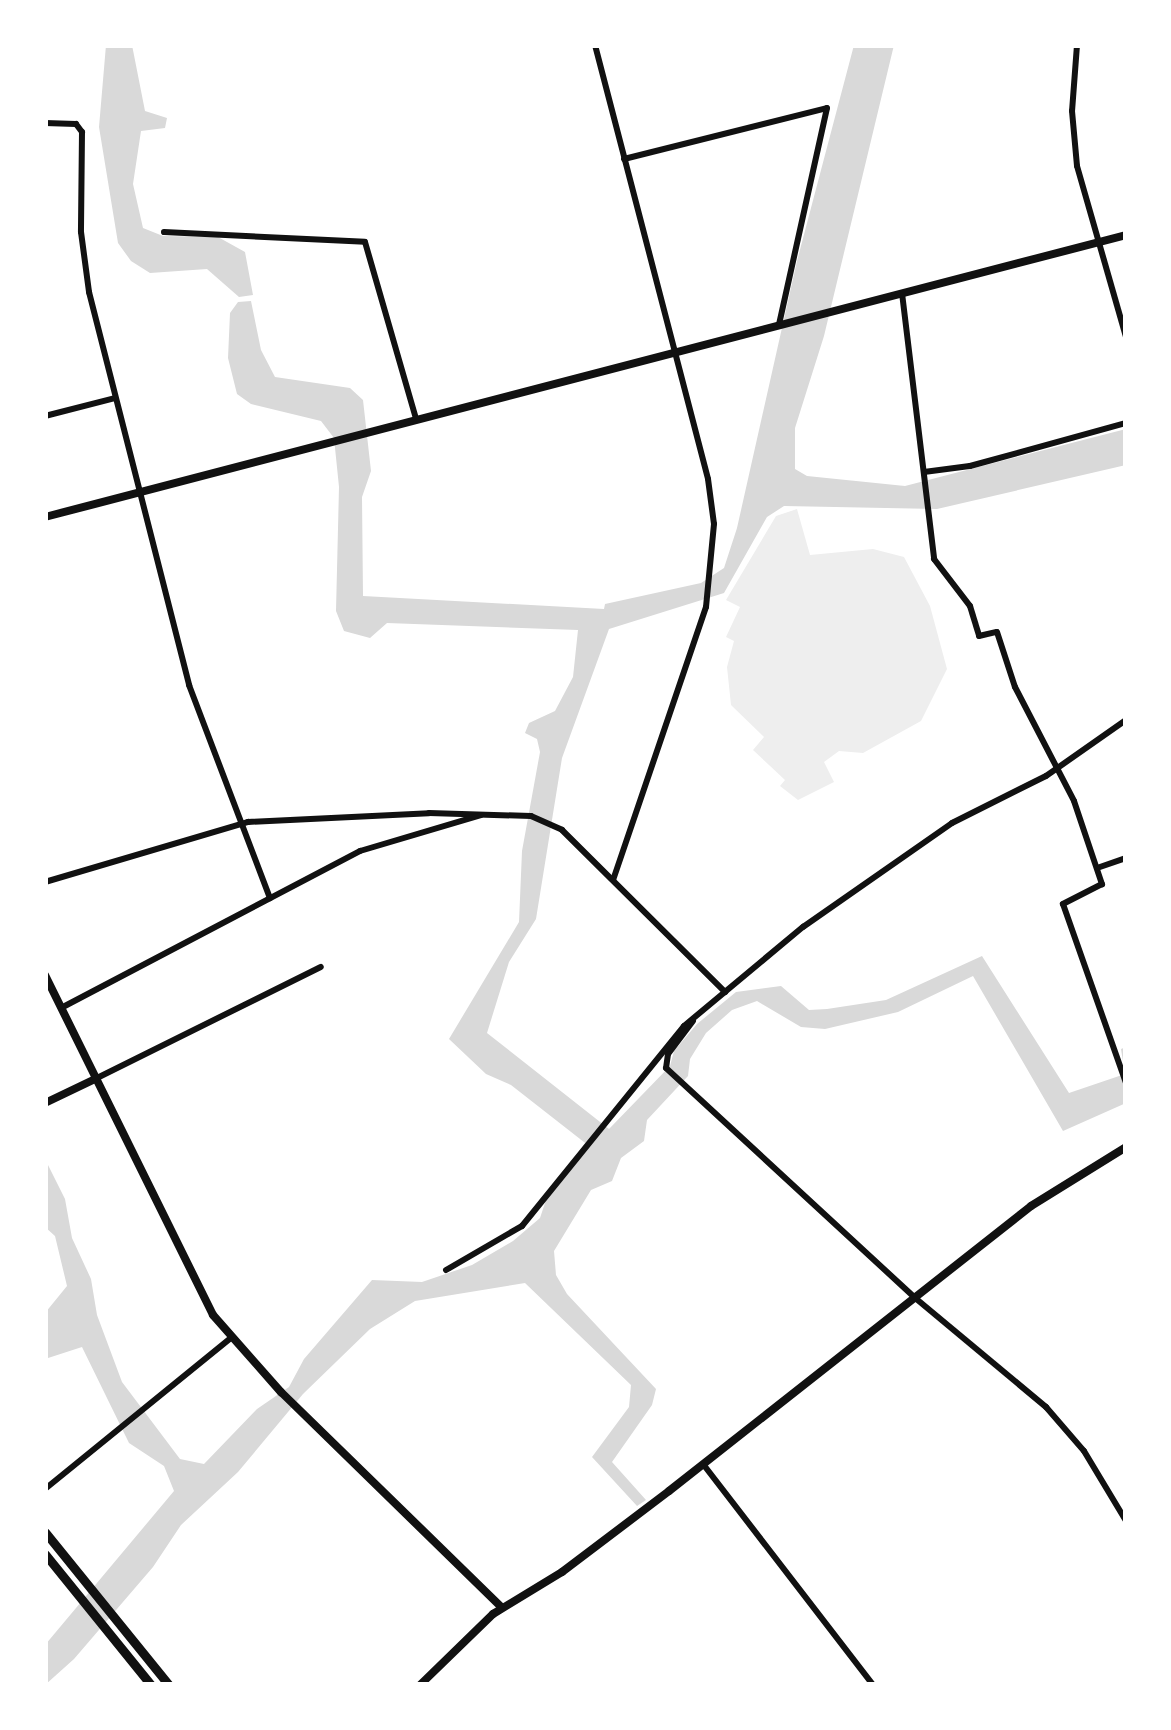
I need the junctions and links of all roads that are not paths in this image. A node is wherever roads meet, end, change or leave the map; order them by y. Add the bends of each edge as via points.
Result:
1 (595, 45) edge
2 (1077, 45) edge
3 (45, 123) edge
4 (624, 159) junction
5 (164, 232) dead end
6 (1126, 235) edge
7 (1098, 242) junction
8 (902, 293) junction
9 (780, 324) junction
10 (1126, 337) edge
11 (673, 352) junction
12 (116, 398) junction
13 (45, 416) edge
14 (416, 419) junction
15 (1126, 423) edge
16 (924, 475) junction
17 (139, 492) junction
18 (45, 517) edge
19 (1126, 720) edge
20 (1058, 768) junction
21 (486, 813) junction
22 (241, 823) junction
23 (1126, 858) edge
24 (1097, 868) junction
25 (613, 880) junction
26 (45, 882) edge
27 (270, 898) junction
28 (321, 967) dead end
29 (45, 975) edge
30 (725, 992) junction
31 (61, 1008) junction
32 (699, 1014) junction
33 (95, 1079) junction
34 (1126, 1083) edge
35 (45, 1103) edge
36 (1126, 1147) edge
37 (446, 1270) dead end
38 (914, 1297) junction
39 (230, 1338) junction
40 (703, 1464) junction
41 (45, 1489) edge
42 (1126, 1521) edge
43 (45, 1532) edge
44 (45, 1554) edge
45 (502, 1607) junction
46 (152, 1685) edge
47 (170, 1685) edge
48 (421, 1685) edge
49 (873, 1685) edge

1 - 4 street
2 - 7 street via 1074,142
3 - 12 street via 76,124 82,132 83,261
4 - 9 street via 827,108
4 - 11 street
5 - 14 street via 364,242
6 - 7 street
7 - 8 street
7 - 10 street
8 - 9 street
8 - 16 street
9 - 11 street
11 - 14 street
11 - 25 street via 711,496 711,573
12 - 13 street
12 - 17 street
14 - 17 street
15 - 16 street
16 - 20 street via 940,573 970,606 979,636 997,632 1015,687
17 - 18 street
17 - 22 street via 189,685
19 - 20 street
20 - 24 street
20 - 30 street via 883,867
21 - 22 street
21 - 25 street via 551,823
21 - 27 street via 367,848
22 - 26 street
22 - 27 street
23 - 24 street
24 - 34 street via 1098,890 1063,904
25 - 30 street
27 - 31 street
28 - 33 street
29 - 31 street
30 - 32 street
31 - 33 street
32 - 37 street via 522,1226
32 - 38 street via 666,1068
33 - 35 street
33 - 39 street via 196,1287
36 - 38 street via 1031,1206
38 - 40 street
38 - 42 street via 1060,1422
39 - 41 street
39 - 45 street
40 - 45 street via 562,1572
40 - 49 street
43 - 47 main road
44 - 46 main road
45 - 48 street

